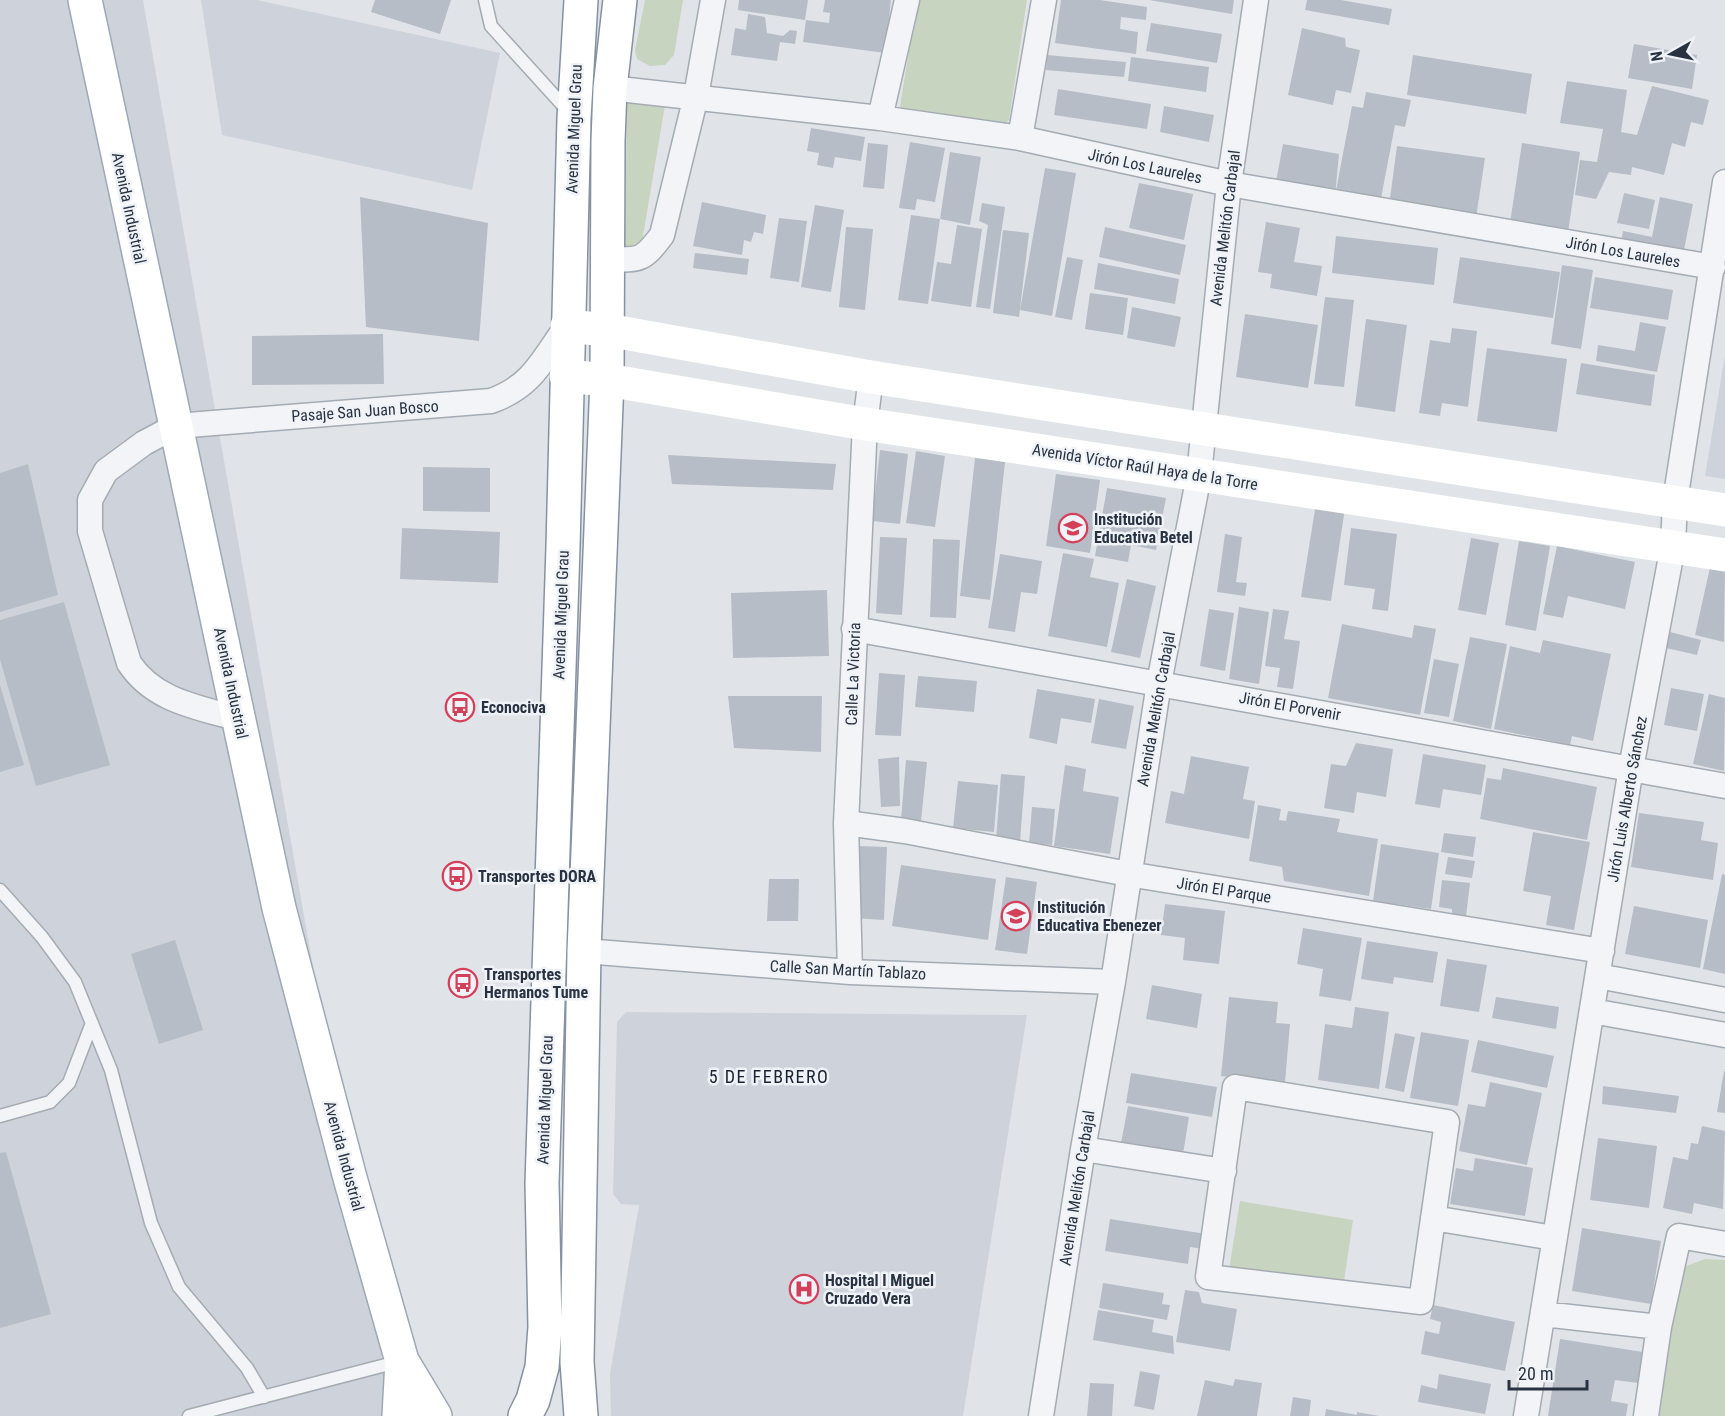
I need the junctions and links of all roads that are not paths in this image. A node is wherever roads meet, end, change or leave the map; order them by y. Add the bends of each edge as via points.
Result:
1 (85, 0) edge
2 (485, 0) edge
3 (620, 0) edge
4 (713, 0) edge
5 (907, 0) edge
6 (1044, 0) edge
7 (1256, 0) edge
8 (578, 9) edge
9 (610, 88) junction
10 (696, 96) junction
11 (574, 118) junction
12 (880, 118) junction
13 (1020, 138) junction
14 (1725, 182) edge
15 (1229, 184) junction
16 (607, 259) junction
17 (1713, 267) junction
18 (567, 326) junction
19 (607, 330) junction
20 (553, 369) junction
21 (871, 377) junction
22 (607, 380) junction
23 (865, 424) junction
24 (176, 426) junction
25 (1203, 427) junction
26 (1199, 475) junction
27 (1676, 501) junction
28 (1725, 510) edge
29 (1673, 546) junction
30 (1725, 555) edge
31 (854, 629) junction
32 (1159, 683) junction
33 (238, 718) junction
34 (1631, 768) junction
35 (1725, 786) edge
36 (846, 823) junction
37 (1128, 874) junction
38 (0, 890) edge
39 (584, 951) junction
40 (1602, 951) junction
41 (850, 972) junction
42 (1598, 976) junction
43 (1113, 981) junction
44 (1725, 1000) edge
45 (1592, 1011) junction
46 (92, 1023) junction
47 (1725, 1035) edge
48 (0, 1116) edge
49 (1083, 1149) junction
50 (1224, 1171) junction
51 (1433, 1218) junction
52 (1554, 1238) junction
53 (1725, 1244) edge
54 (1543, 1314) junction
55 (1659, 1327) junction
56 (402, 1361) junction
57 (264, 1396) junction
58 (189, 1416) edge
59 (399, 1416) edge
60 (435, 1416) edge
61 (525, 1416) edge
62 (581, 1416) edge
63 (1041, 1416) edge
64 (1526, 1416) edge
65 (1646, 1416) edge

1 - 24 main road, Avenida Industrial
2 - 11 lane via 491,26
3 - 9 main road
4 - 10 street
5 - 12 street
6 - 13 street
7 - 15 street, Avenida Melitón Carbajal
8 - 11 main road, Avenida Miguel Grau
9 - 10 street, Jirón Los Laureles
9 - 16 main road
10 - 12 street, Jirón Los Laureles
10 - 16 street via 662,235 638,260
11 - 18 main road, Avenida Miguel Grau
12 - 13 street, Jirón Los Laureles
13 - 15 street, Jirón Los Laureles
14 - 17 street, Jirón Luis Alberto Sánchez
15 - 17 street, Jirón Los Laureles
15 - 25 street, Avenida Melitón Carbajal
16 - 19 main road
17 - 27 street, Jirón Luis Alberto Sánchez
18 - 19 main road
18 - 20 main road, Avenida Miguel Grau
19 - 21 main road
19 - 22 main road
20 - 22 main road, Avenida Víctor Raúl Haya de la Torre
20 - 24 street, Pasaje San Juan Bosco via 512,394 492,401
20 - 61 main road, Avenida Miguel Grau via 563,559 542,1184 545,1327 542,1367
21 - 23 street, Calle La Victoria
21 - 25 main road
22 - 23 main road, Avenida Víctor Raúl Haya de la Torre
22 - 39 main road
23 - 26 main road, Avenida Víctor Raúl Haya de la Torre
23 - 31 street, Calle La Victoria
24 - 33 main road, Avenida Industrial
24 - 33 street via 144,443 106,471 90,500 90,531 129,663 140,679 153,691
25 - 26 street, Avenida Melitón Carbajal
25 - 27 main road
26 - 29 main road, Avenida Víctor Raúl Haya de la Torre
26 - 32 street, Avenida Melitón Carbajal
27 - 28 main road
27 - 29 street, Jirón Luis Alberto Sánchez
29 - 30 main road, Avenida Víctor Raúl Haya de la Torre
29 - 34 street, Jirón Luis Alberto Sánchez
31 - 32 street, Jirón El Porvenir
31 - 36 street, Calle La Victoria
32 - 34 street, Jirón El Porvenir
32 - 37 street, Avenida Melitón Carbajal
33 - 56 main road, Avenida Industrial via 279,908
34 - 35 street, Jirón El Porvenir
34 - 40 street, Jirón Luis Alberto Sánchez
36 - 37 street, Jirón El Parque
36 - 41 street, Calle La Victoria
37 - 40 street, Jirón El Parque
37 - 43 street, Avenida Melitón Carbajal
38 - 46 lane via 75,982
39 - 41 street, Calle San Martín Tablazo
39 - 62 main road via 578,1362
40 - 42 street, Jirón Luis Alberto Sánchez
41 - 43 street, Calle San Martín Tablazo
42 - 44 street
42 - 45 street, Jirón Luis Alberto Sánchez
43 - 49 street, Avenida Melitón Carbajal
45 - 47 street
45 - 52 street, Jirón Luis Alberto Sánchez
46 - 48 lane via 69,1083 50,1102
46 - 57 lane via 111,1070 151,1223 179,1287 247,1368
49 - 50 street
49 - 63 street, Avenida Melitón Carbajal
50 - 51 street via 1235,1087 1447,1122
50 - 51 street via 1208,1277 1421,1302
51 - 52 street
52 - 54 street, Jirón Luis Alberto Sánchez
53 - 55 street via 1679,1236
54 - 55 street
54 - 64 street, Jirón Luis Alberto Sánchez
55 - 65 street
56 - 57 lane
56 - 59 main road, Avenida Industrial
56 - 60 main road, Avenida Industrial
57 - 58 lane

